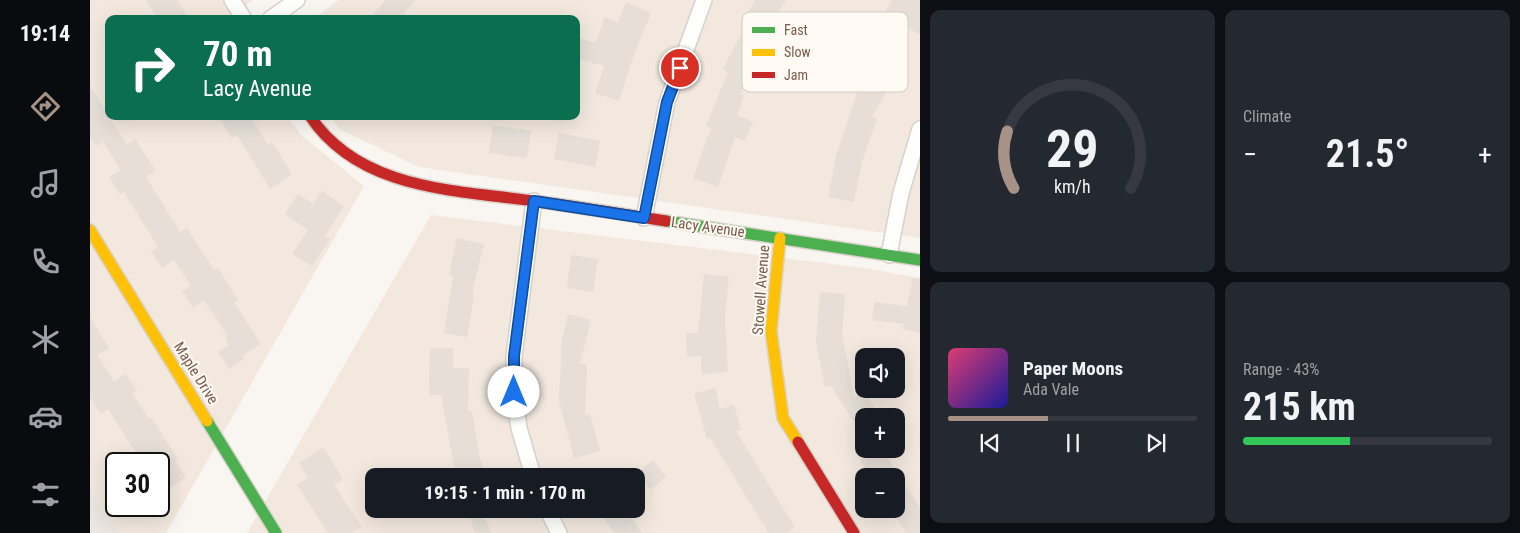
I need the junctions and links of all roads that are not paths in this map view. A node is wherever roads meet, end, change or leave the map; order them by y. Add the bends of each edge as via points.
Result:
1 (232, 0) edge
2 (297, 0) edge
3 (704, 0) edge
4 (241, 15) edge
5 (276, 15) edge
6 (313, 120) edge
7 (920, 130) edge
8 (534, 201) junction
9 (644, 218) junction
10 (90, 230) edge
11 (780, 238) junction
12 (889, 255) junction
13 (920, 260) edge
14 (531, 468) edge
15 (552, 518) edge
16 (276, 533) edge
17 (559, 533) edge
18 (854, 533) edge

1 - 4 street
2 - 5 street
3 - 9 street via 667,102
6 - 8 street, Lacy Avenue via 343,151 397,179 427,187
7 - 12 street via 901,193
8 - 9 street, Lacy Avenue
8 - 14 street via 514,356 519,428
9 - 11 street, Lacy Avenue
10 - 16 street, Maple Drive
11 - 12 street, Lacy Avenue
11 - 18 street, Stowell Avenue via 771,331 784,418
12 - 13 street, Lacy Avenue
15 - 17 street

